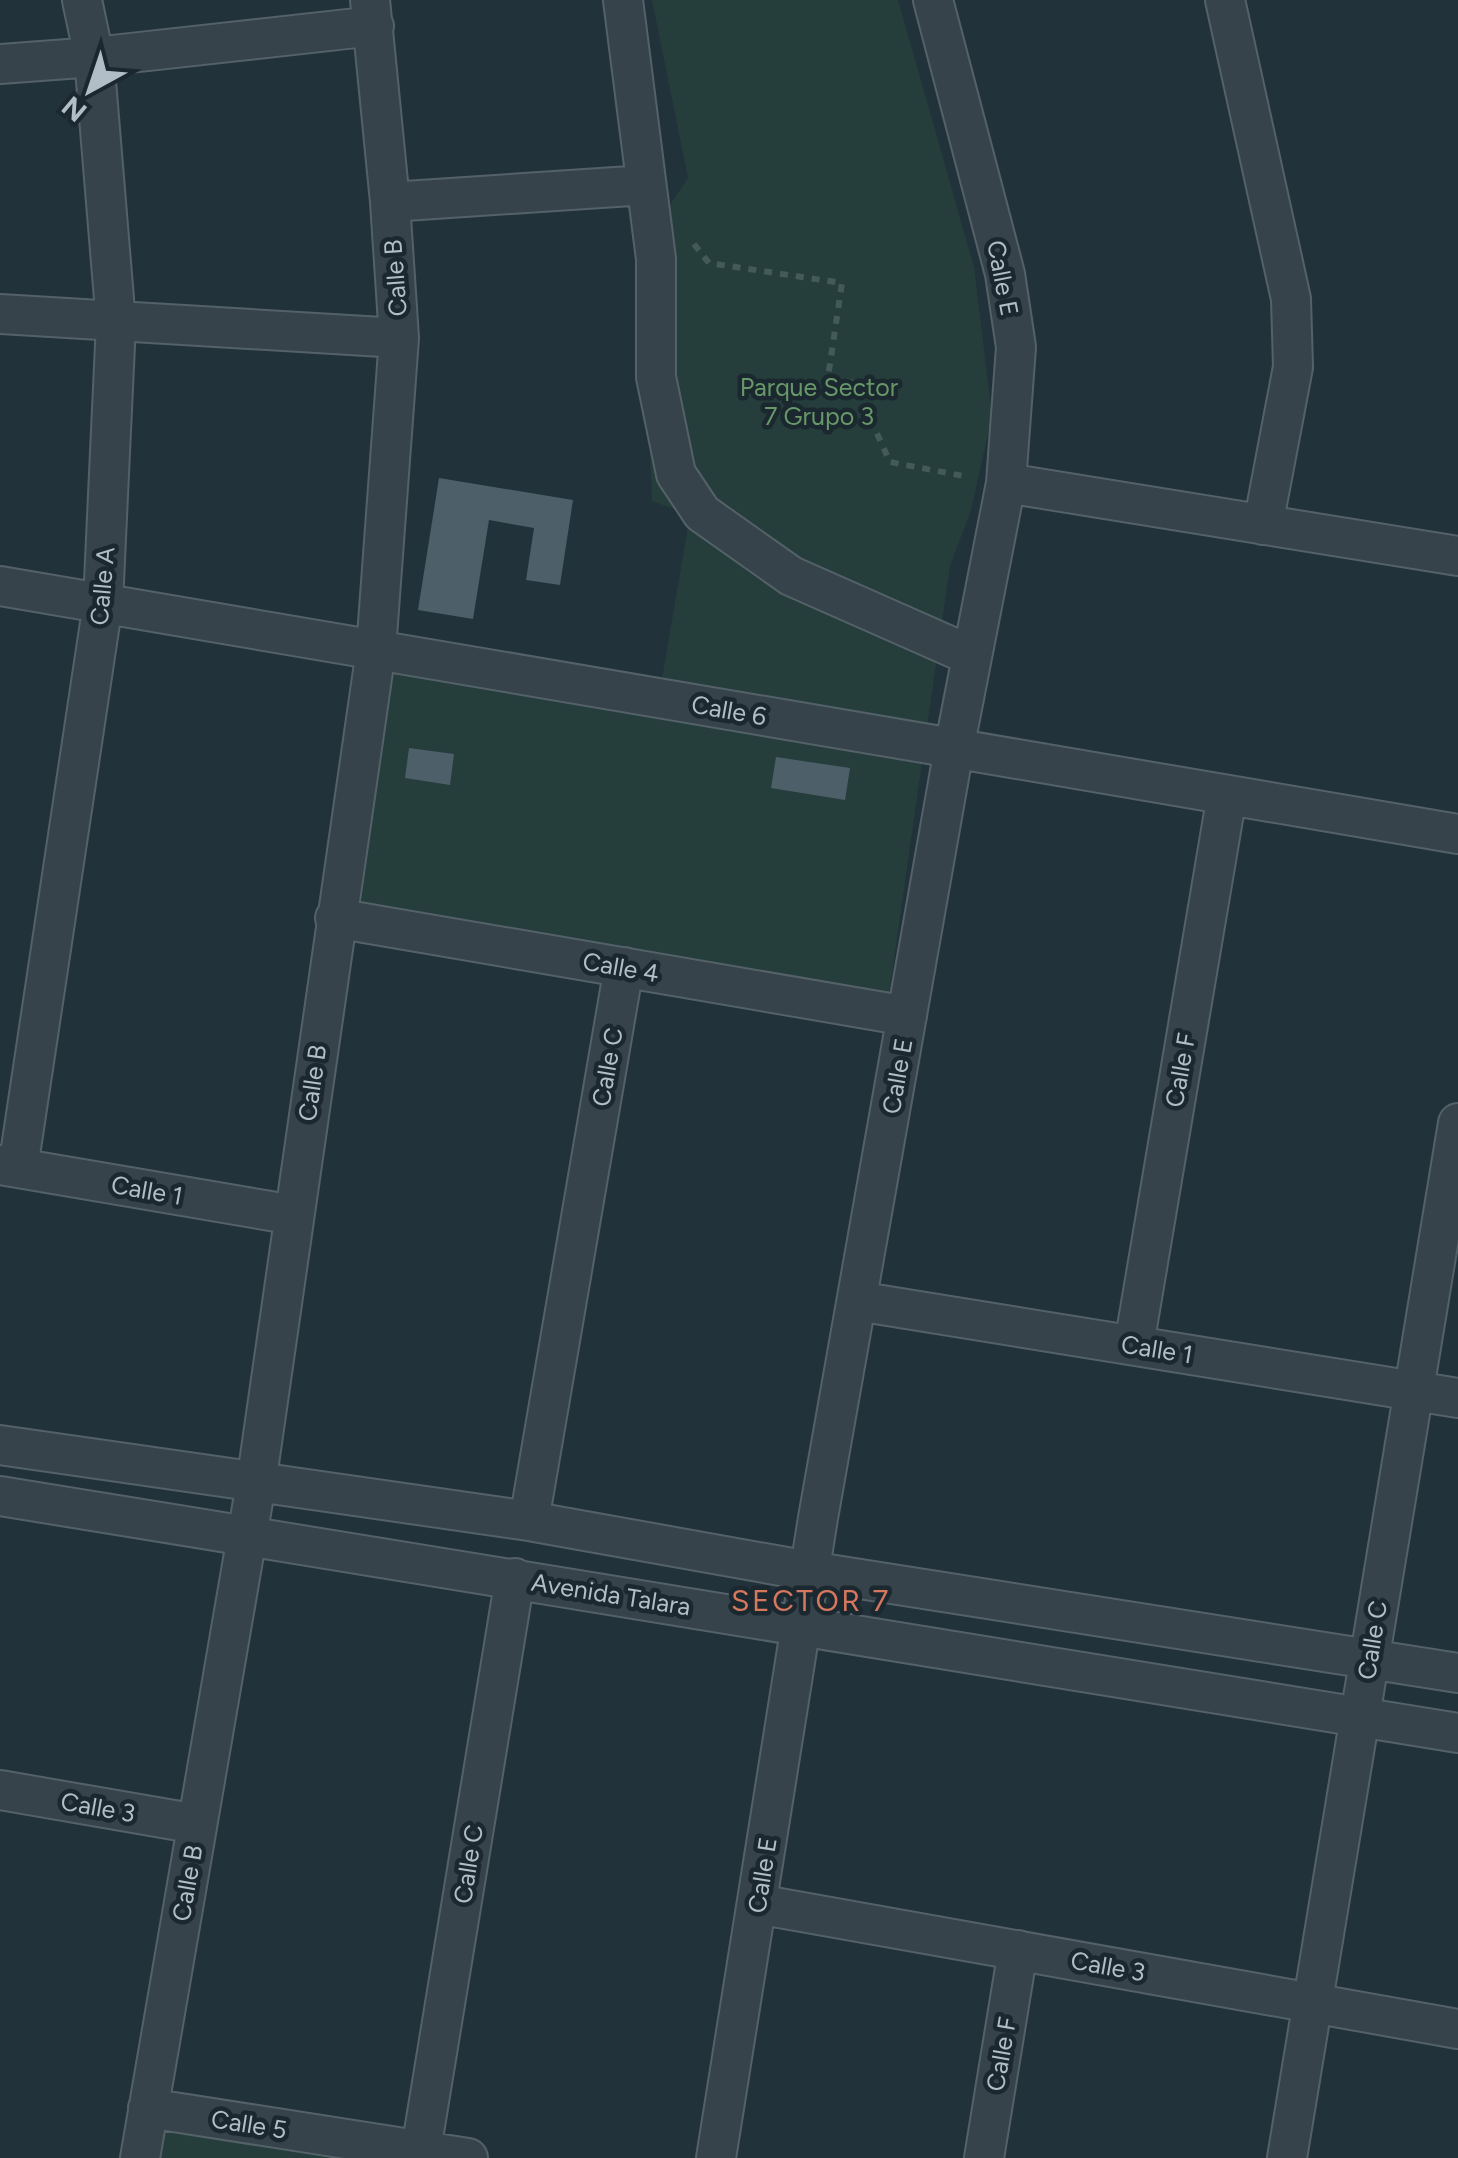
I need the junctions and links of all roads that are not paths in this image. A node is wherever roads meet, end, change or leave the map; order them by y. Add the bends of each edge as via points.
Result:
1 (82, 0) edge
2 (623, 0) edge
3 (932, 0) edge
4 (1225, 0) edge
5 (372, 13) edge
6 (94, 57) junction
7 (0, 64) edge
8 (646, 185) junction
9 (390, 202) junction
10 (0, 314) edge
11 (116, 323) junction
12 (399, 338) junction
13 (1006, 483) junction
14 (1263, 525) junction
15 (1458, 556) edge
16 (0, 586) edge
17 (103, 603) junction
18 (376, 650) junction
19 (972, 656) junction
20 (954, 749) junction
21 (1227, 795) junction
22 (1458, 834) edge
23 (336, 918) junction
24 (624, 967) junction
25 (907, 1016) junction
26 (1458, 1123) edge
27 (9, 1167) edge
28 (294, 1215) junction
29 (857, 1301) junction
30 (1134, 1345) junction
31 (1414, 1390) junction
32 (1458, 1398) edge
33 (0, 1445) edge
34 (256, 1484) junction
35 (0, 1496) edge
36 (530, 1521) junction
37 (246, 1534) junction
38 (810, 1571) junction
39 (515, 1578) junction
40 (802, 1625) junction
41 (1368, 1658) junction
42 (1458, 1673) edge
43 (1359, 1717) junction
44 (1458, 1733) edge
45 (0, 1790) edge
46 (197, 1824) junction
47 (757, 1904) junction
48 (1018, 1950) junction
49 (1313, 2003) junction
50 (1458, 2029) edge
51 (148, 2108) junction
52 (420, 2150) junction
53 (140, 2158) edge
54 (468, 2158) edge
55 (716, 2158) edge
56 (984, 2158) edge
57 (1287, 2158) edge

1 - 6 street, Calle A
2 - 8 street
3 - 13 street, Calle E via 1006,274 1016,347
4 - 14 street via 1291,299 1293,368
5 - 6 street
5 - 9 street, Calle B
6 - 7 street
6 - 11 street, Calle A
8 - 9 street
8 - 19 street via 656,259 656,376 676,474 702,513 791,576
9 - 12 street, Calle B
10 - 11 street
11 - 12 street
11 - 17 street, Calle A
12 - 18 street, Calle B
13 - 14 street
13 - 19 street, Calle E
14 - 15 street
16 - 17 street, Calle 6
17 - 18 street, Calle 6
17 - 27 street, Calle A
18 - 20 street, Calle 6
18 - 23 street, Calle B
19 - 20 street, Calle E
20 - 21 street, Calle 6
20 - 25 street, Calle E
21 - 22 street, Calle 6
21 - 30 street, Calle F
23 - 24 street, Calle 4
23 - 28 street, Calle B
24 - 25 street, Calle 4
24 - 36 street, Calle C
25 - 29 street, Calle E
26 - 31 street, Calle C
27 - 28 street, Calle 1
28 - 34 street, Calle B
29 - 30 street, Calle 1
29 - 38 street, Calle E
30 - 31 street, Calle 1
31 - 32 street, Calle 1
31 - 41 street, Calle C
33 - 34 street
34 - 36 street
34 - 37 street, Calle B
35 - 37 street, Avenida Talara
36 - 38 street
37 - 39 street, Avenida Talara
37 - 46 street, Calle B
38 - 40 street, Calle E
38 - 41 street
39 - 40 street, Avenida Talara
39 - 52 street, Calle C
40 - 43 street, Avenida Talara
40 - 47 street, Calle E
41 - 42 street
41 - 43 street, Calle C
43 - 44 street, Avenida Talara
43 - 49 street, Calle C
45 - 46 street, Calle 3
46 - 51 street, Calle B
47 - 48 street, Calle 3
47 - 55 street, Calle E
48 - 49 street, Calle 3
48 - 56 street, Calle F
49 - 50 street, Calle 3
49 - 57 street, Calle C
51 - 52 street, Calle 5
51 - 53 street, Calle B
52 - 54 street, Calle 5

